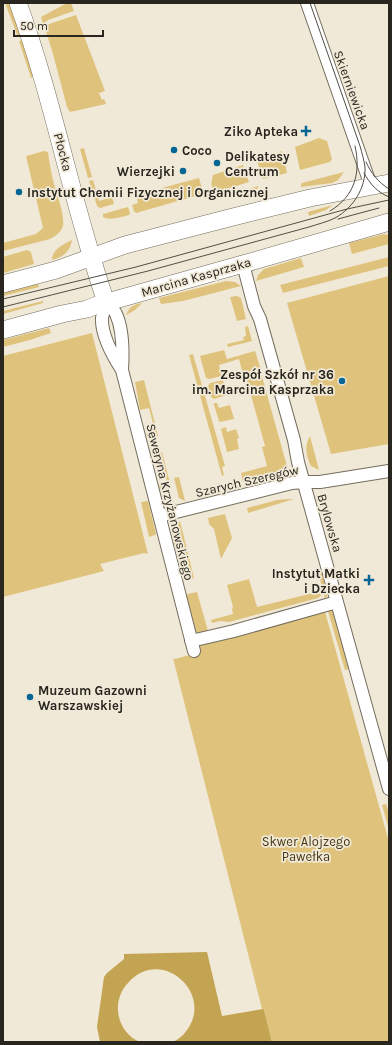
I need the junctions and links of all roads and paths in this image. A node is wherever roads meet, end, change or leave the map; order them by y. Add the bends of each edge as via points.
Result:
1 (18, 3) edge
2 (307, 3) edge
3 (389, 183) edge
4 (371, 186) junction
5 (389, 222) edge
6 (92, 257) junction
7 (243, 264) junction
8 (3, 284) edge
9 (106, 302) junction
10 (3, 330) edge
11 (389, 471) edge
12 (304, 482) junction
13 (160, 516) junction
14 (337, 602) junction
15 (389, 789) edge

1 - 6 main road, Płocka via 38,62
2 - 4 street, Skierniewicka
3 - 4 main road
4 - 6 main road via 265,208 125,245
5 - 7 main road, Marcina Kasprzaka
6 - 8 main road
6 - 9 main road, Płocka
7 - 9 main road, Marcina Kasprzaka
7 - 12 street, Brylowska
9 - 10 main road, Marcina Kasprzaka
9 - 13 street, Seweryna Krzyżanowskiego via 115,312 120,331 123,349 122,370
11 - 12 street, Szarych Szeregów via 320,482
12 - 13 street, Szarych Szeregów
12 - 14 street, Brylowska
13 - 14 street, Seweryna Krzyżanowskiego via 192,646 234,631
14 - 15 street, Brylowska

